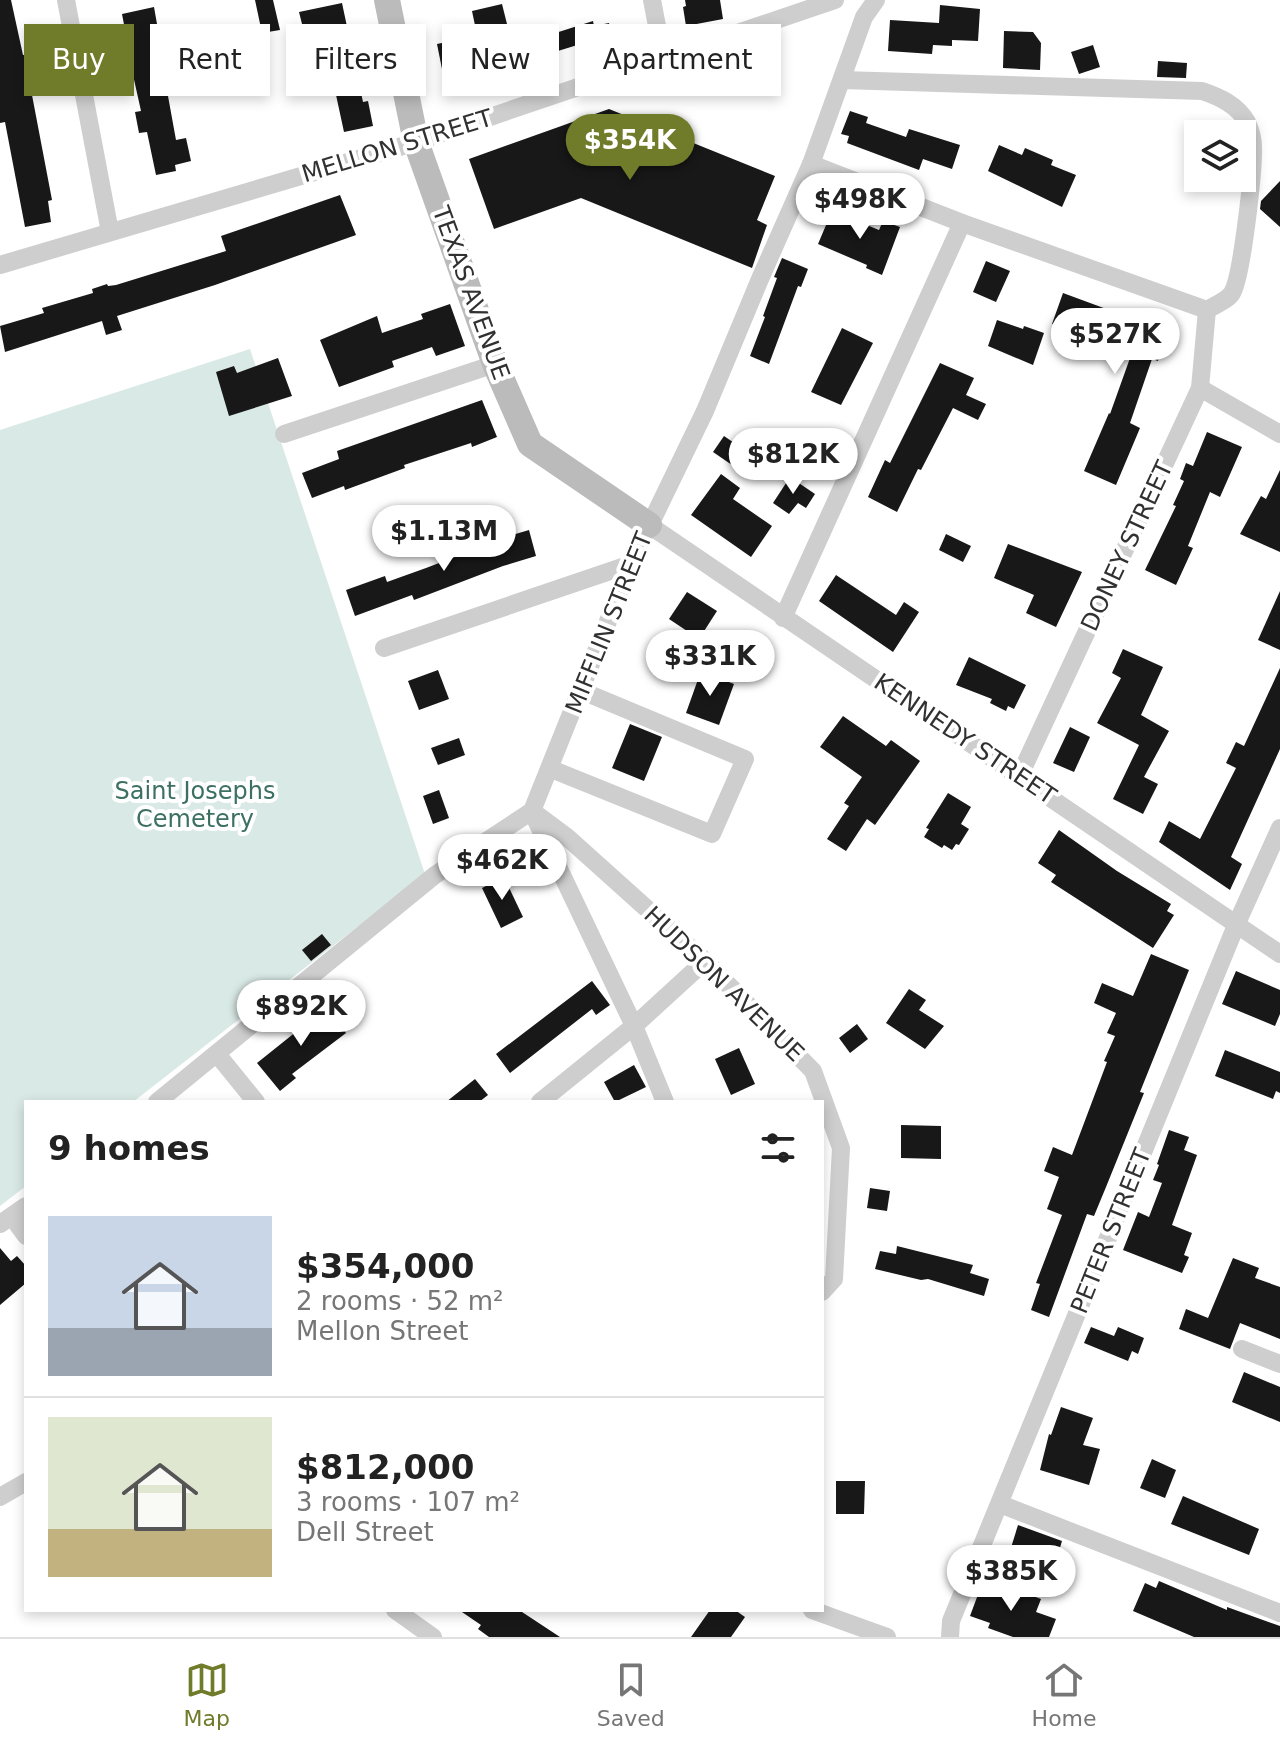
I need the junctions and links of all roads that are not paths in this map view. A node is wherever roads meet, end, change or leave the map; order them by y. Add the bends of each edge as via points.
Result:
1 (66, 0) edge
2 (387, 0) edge
3 (652, 0) edge
4 (835, 0) edge
5 (876, 0) edge
6 (657, 24) edge
7 (763, 24) edge
8 (842, 80) junction
9 (575, 87) edge
10 (416, 142) junction
11 (811, 164) junction
12 (962, 223) junction
13 (110, 232) junction
14 (0, 265) edge
15 (1207, 310) junction
16 (495, 364) junction
17 (1200, 388) junction
18 (284, 434) dead end
19 (1280, 434) edge
20 (649, 525) junction
21 (631, 564) junction
22 (783, 618) junction
23 (384, 648) dead end
24 (582, 691) junction
25 (551, 769) junction
26 (1020, 775) junction
27 (532, 811) junction
28 (1280, 828) edge
29 (1237, 923) junction
30 (1280, 954) edge
31 (705, 961) junction
32 (634, 1026) junction
33 (217, 1054) junction
34 (160, 1100) edge
35 (254, 1100) edge
36 (542, 1100) edge
37 (664, 1100) edge
38 (824, 1100) edge
39 (824, 1101) edge
40 (13, 1216) edge
41 (24, 1233) edge
42 (824, 1290) edge
43 (1242, 1349) dead end
44 (1280, 1364) edge
45 (24, 1483) edge
46 (0, 1497) edge
47 (1000, 1504) junction
48 (398, 1612) edge
49 (818, 1612) edge
50 (1280, 1613) edge
51 (433, 1637) edge
52 (887, 1637) edge
53 (950, 1637) edge

1 - 13 street
2 - 10 street, TEXAS AVENUE
3 - 6 street
4 - 7 street, MELLON STREET
5 - 8 street, MIFFLIN STREET via 864,17
8 - 11 street, MIFFLIN STREET
8 - 15 street via 1202,91 1220,98 1247,123 1253,163 1235,286 1231,296
9 - 10 street, MELLON STREET
10 - 13 street, MELLON STREET
10 - 16 street, TEXAS AVENUE
11 - 12 street
11 - 20 street, MIFFLIN STREET via 705,411
12 - 15 street
12 - 22 street
13 - 14 street, MELLON STREET
15 - 17 street, DONEY STREET
16 - 18 street
16 - 20 street, TEXAS AVENUE via 530,444
17 - 19 street
17 - 26 street, DONEY STREET
20 - 21 street, MIFFLIN STREET
20 - 22 street, KENNEDY STREET
21 - 23 street
21 - 24 street, MIFFLIN STREET
22 - 26 street, KENNEDY STREET
24 - 25 street, MIFFLIN STREET
24 - 25 street via 745,759 712,834
25 - 27 street, MIFFLIN STREET
26 - 29 street, KENNEDY STREET
27 - 31 street, HUDSON AVENUE
27 - 32 street
27 - 33 street via 435,875
28 - 29 street, PETER STREET
29 - 30 street, KENNEDY STREET
29 - 47 street, PETER STREET
31 - 32 street
31 - 38 street, HUDSON AVENUE via 813,1071
32 - 36 street
32 - 37 street
33 - 34 street
33 - 35 street
39 - 42 street, HUDSON AVENUE via 841,1148 834,1279
40 - 41 street
43 - 44 street
45 - 46 street
47 - 50 street
47 - 53 street, PETER STREET via 951,1621
48 - 51 street
49 - 52 street

